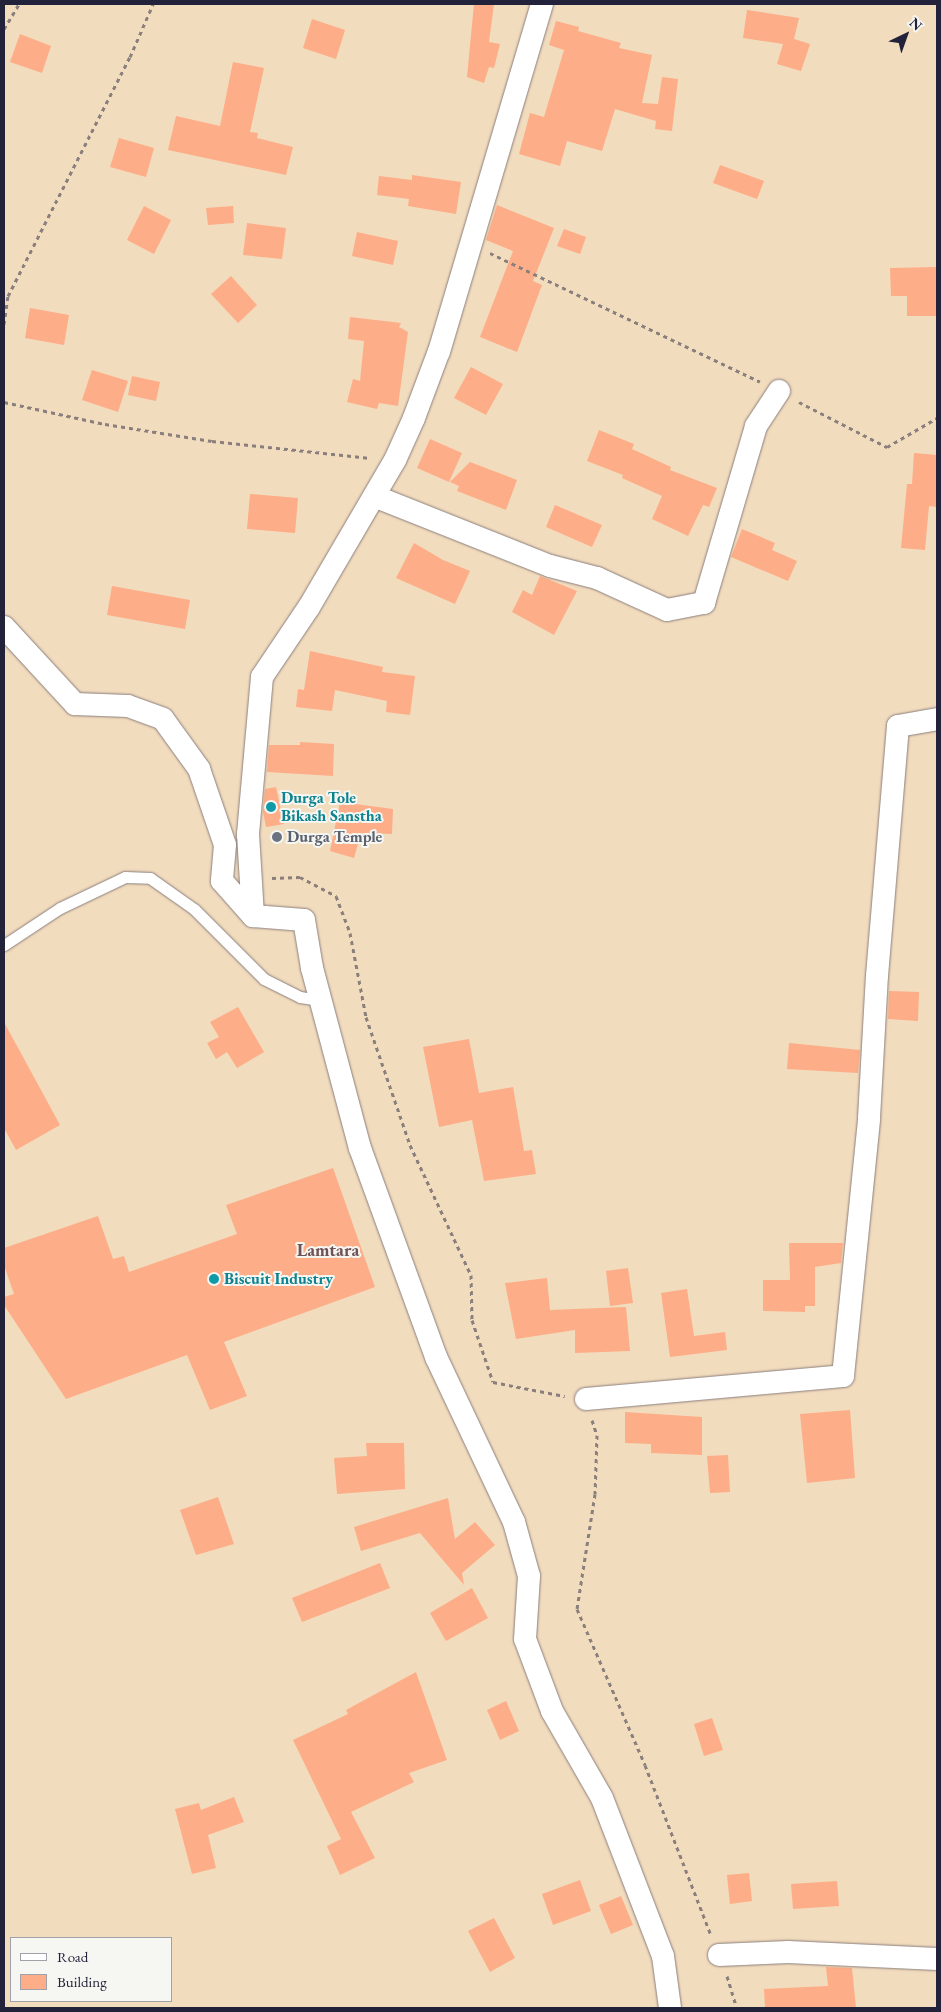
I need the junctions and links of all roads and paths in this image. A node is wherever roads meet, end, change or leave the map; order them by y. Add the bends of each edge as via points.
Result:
1 (19, 4) edge
2 (153, 4) edge
3 (542, 4) edge
4 (4, 29) edge
5 (471, 244) junction
6 (4, 324) edge
7 (780, 391) junction
8 (4, 402) edge
9 (937, 418) edge
10 (395, 460) junction
11 (374, 496) junction
12 (4, 627) edge
13 (937, 719) edge
14 (251, 879) junction
15 (253, 916) junction
16 (4, 945) edge
17 (320, 1000) junction
18 (586, 1399) junction
19 (719, 1955) junction
20 (937, 1959) edge
21 (670, 2008) edge
22 (737, 2008) edge

1 - 4 path
2 - 6 path via 130,57 8,296
3 - 5 street
5 - 7 path
5 - 10 street via 439,351
7 - 9 path via 887,447
7 - 11 street via 756,426 704,604 667,610 597,578 550,566
8 - 10 path via 105,424 212,441
10 - 11 street
11 - 14 street via 309,606 262,677 248,834
12 - 15 street via 75,704 128,706 163,719 199,769 224,845 222,881
13 - 18 street via 898,726 869,1118 843,1376
14 - 15 street
14 - 18 path via 300,877 336,896 350,933 366,1017 410,1145 471,1275 472,1320 493,1382
15 - 17 street via 304,920
16 - 17 lane via 60,908 125,877 150,878 194,909 264,979 300,997
17 - 21 street via 360,1148 436,1357 514,1522 529,1576 525,1639 552,1712 602,1798 663,1956
18 - 19 path via 597,1435 595,1494 577,1609 646,1765
19 - 20 street via 788,1952
19 - 22 path

